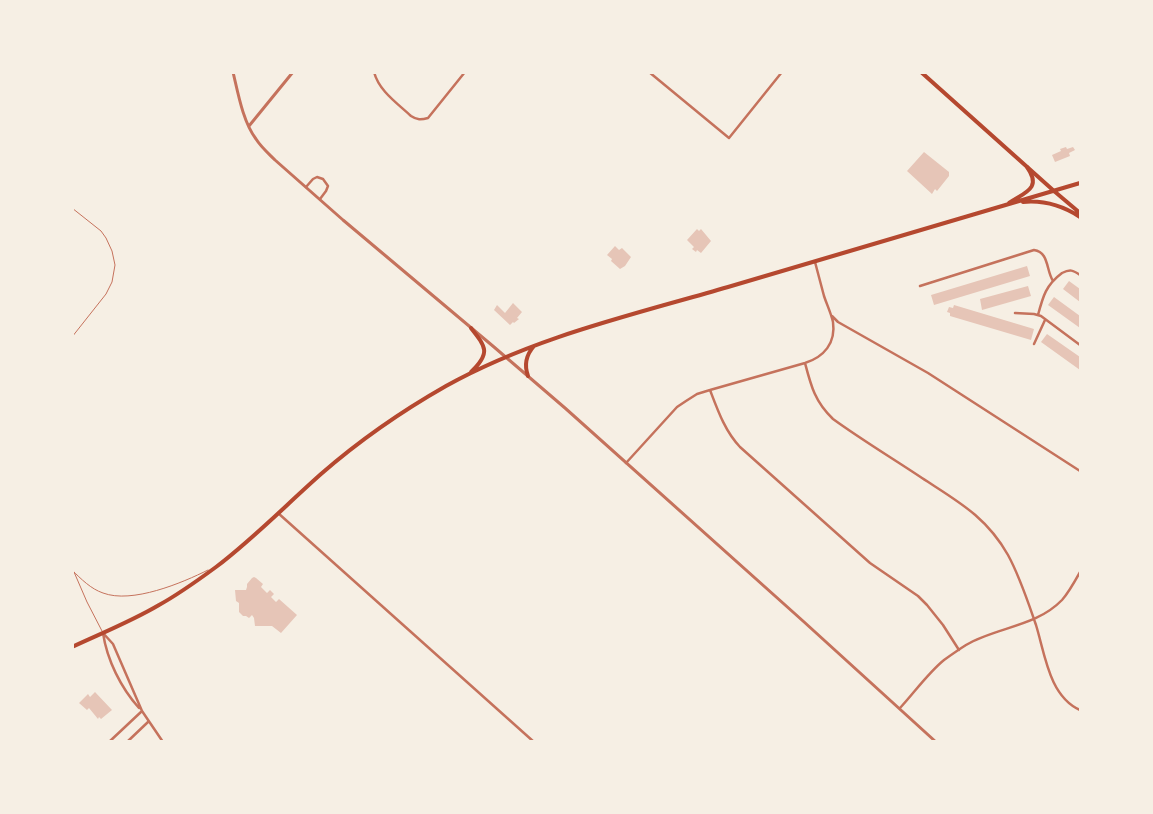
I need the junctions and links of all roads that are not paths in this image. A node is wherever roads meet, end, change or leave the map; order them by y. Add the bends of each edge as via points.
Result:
1 (232, 72) edge
2 (294, 72) edge
3 (374, 72) edge
4 (465, 72) edge
5 (649, 72) edge
6 (782, 72) edge
7 (921, 72) edge
8 (249, 126) junction
9 (1027, 167) junction
10 (1080, 183) edge
11 (306, 187) junction
12 (1054, 191) junction
13 (320, 199) junction
14 (1014, 203) junction
15 (1005, 206) junction
16 (72, 208) edge
17 (1080, 215) edge
18 (815, 262) junction
19 (1080, 275) edge
20 (1053, 281) junction
21 (920, 286) dead end
22 (1016, 313) dead end
23 (831, 314) junction
24 (1038, 314) junction
25 (1045, 320) junction
26 (471, 328) junction
27 (72, 338) edge
28 (1034, 344) dead end
29 (536, 345) junction
30 (1080, 345) edge
31 (506, 357) junction
32 (805, 363) junction
33 (468, 375) junction
34 (528, 376) junction
35 (710, 390) junction
36 (626, 463) junction
37 (1080, 471) edge
38 (278, 513) junction
39 (218, 566) junction
40 (73, 570) edge
41 (1080, 572) edge
42 (1034, 619) junction
43 (103, 633) junction
44 (72, 647) edge
45 (960, 650) junction
46 (900, 708) junction
47 (1080, 710) edge
48 (142, 711) junction
49 (148, 722) junction
50 (109, 742) edge
51 (127, 742) edge
52 (163, 742) edge
53 (534, 742) edge
54 (936, 742) edge

1 - 8 street
2 - 8 street
3 - 4 street via 381,89 420,120 428,118
5 - 6 street via 729,138
7 - 9 main road
8 - 11 street via 264,149
9 - 12 main road
9 - 15 main road via 1034,180 1031,188
10 - 12 main road
11 - 13 street
11 - 13 street via 317,177 323,179 328,186
12 - 14 main road
12 - 17 main road
13 - 26 street
14 - 15 main road
14 - 17 main road via 1045,202
15 - 18 main road
16 - 27 lane via 101,231 112,251 114,265 112,282 106,294
18 - 23 street
18 - 29 main road via 586,327
19 - 20 street via 1074,270 1067,270
20 - 21 street via 1044,255 1034,250
20 - 24 street via 1046,289
22 - 24 street
23 - 32 street via 833,328 829,345 817,359
23 - 37 street via 838,322 928,373
24 - 25 street
25 - 28 street
25 - 30 street
26 - 31 street
26 - 33 main road via 484,344 485,353
29 - 31 main road
29 - 34 main road via 526,361
31 - 33 main road
31 - 34 street
32 - 35 street
32 - 42 street via 814,393 833,419 969,508 991,531 1013,565
33 - 38 main road via 418,402 365,438
34 - 36 street
35 - 36 street via 677,407
35 - 45 street via 722,422 740,447 870,564 922,600
36 - 46 street
38 - 39 main road
38 - 53 street
39 - 40 lane via 182,582 130,596 102,593
39 - 43 main road via 158,606
40 - 43 lane
41 - 42 street via 1064,598 1047,613
42 - 45 street via 981,638
42 - 47 street via 1056,686 1062,696
43 - 44 main road
43 - 48 street via 113,644
43 - 48 street via 106,648 125,690
45 - 46 street via 944,660
46 - 54 street
48 - 49 street
48 - 50 street
49 - 51 street
49 - 52 street

